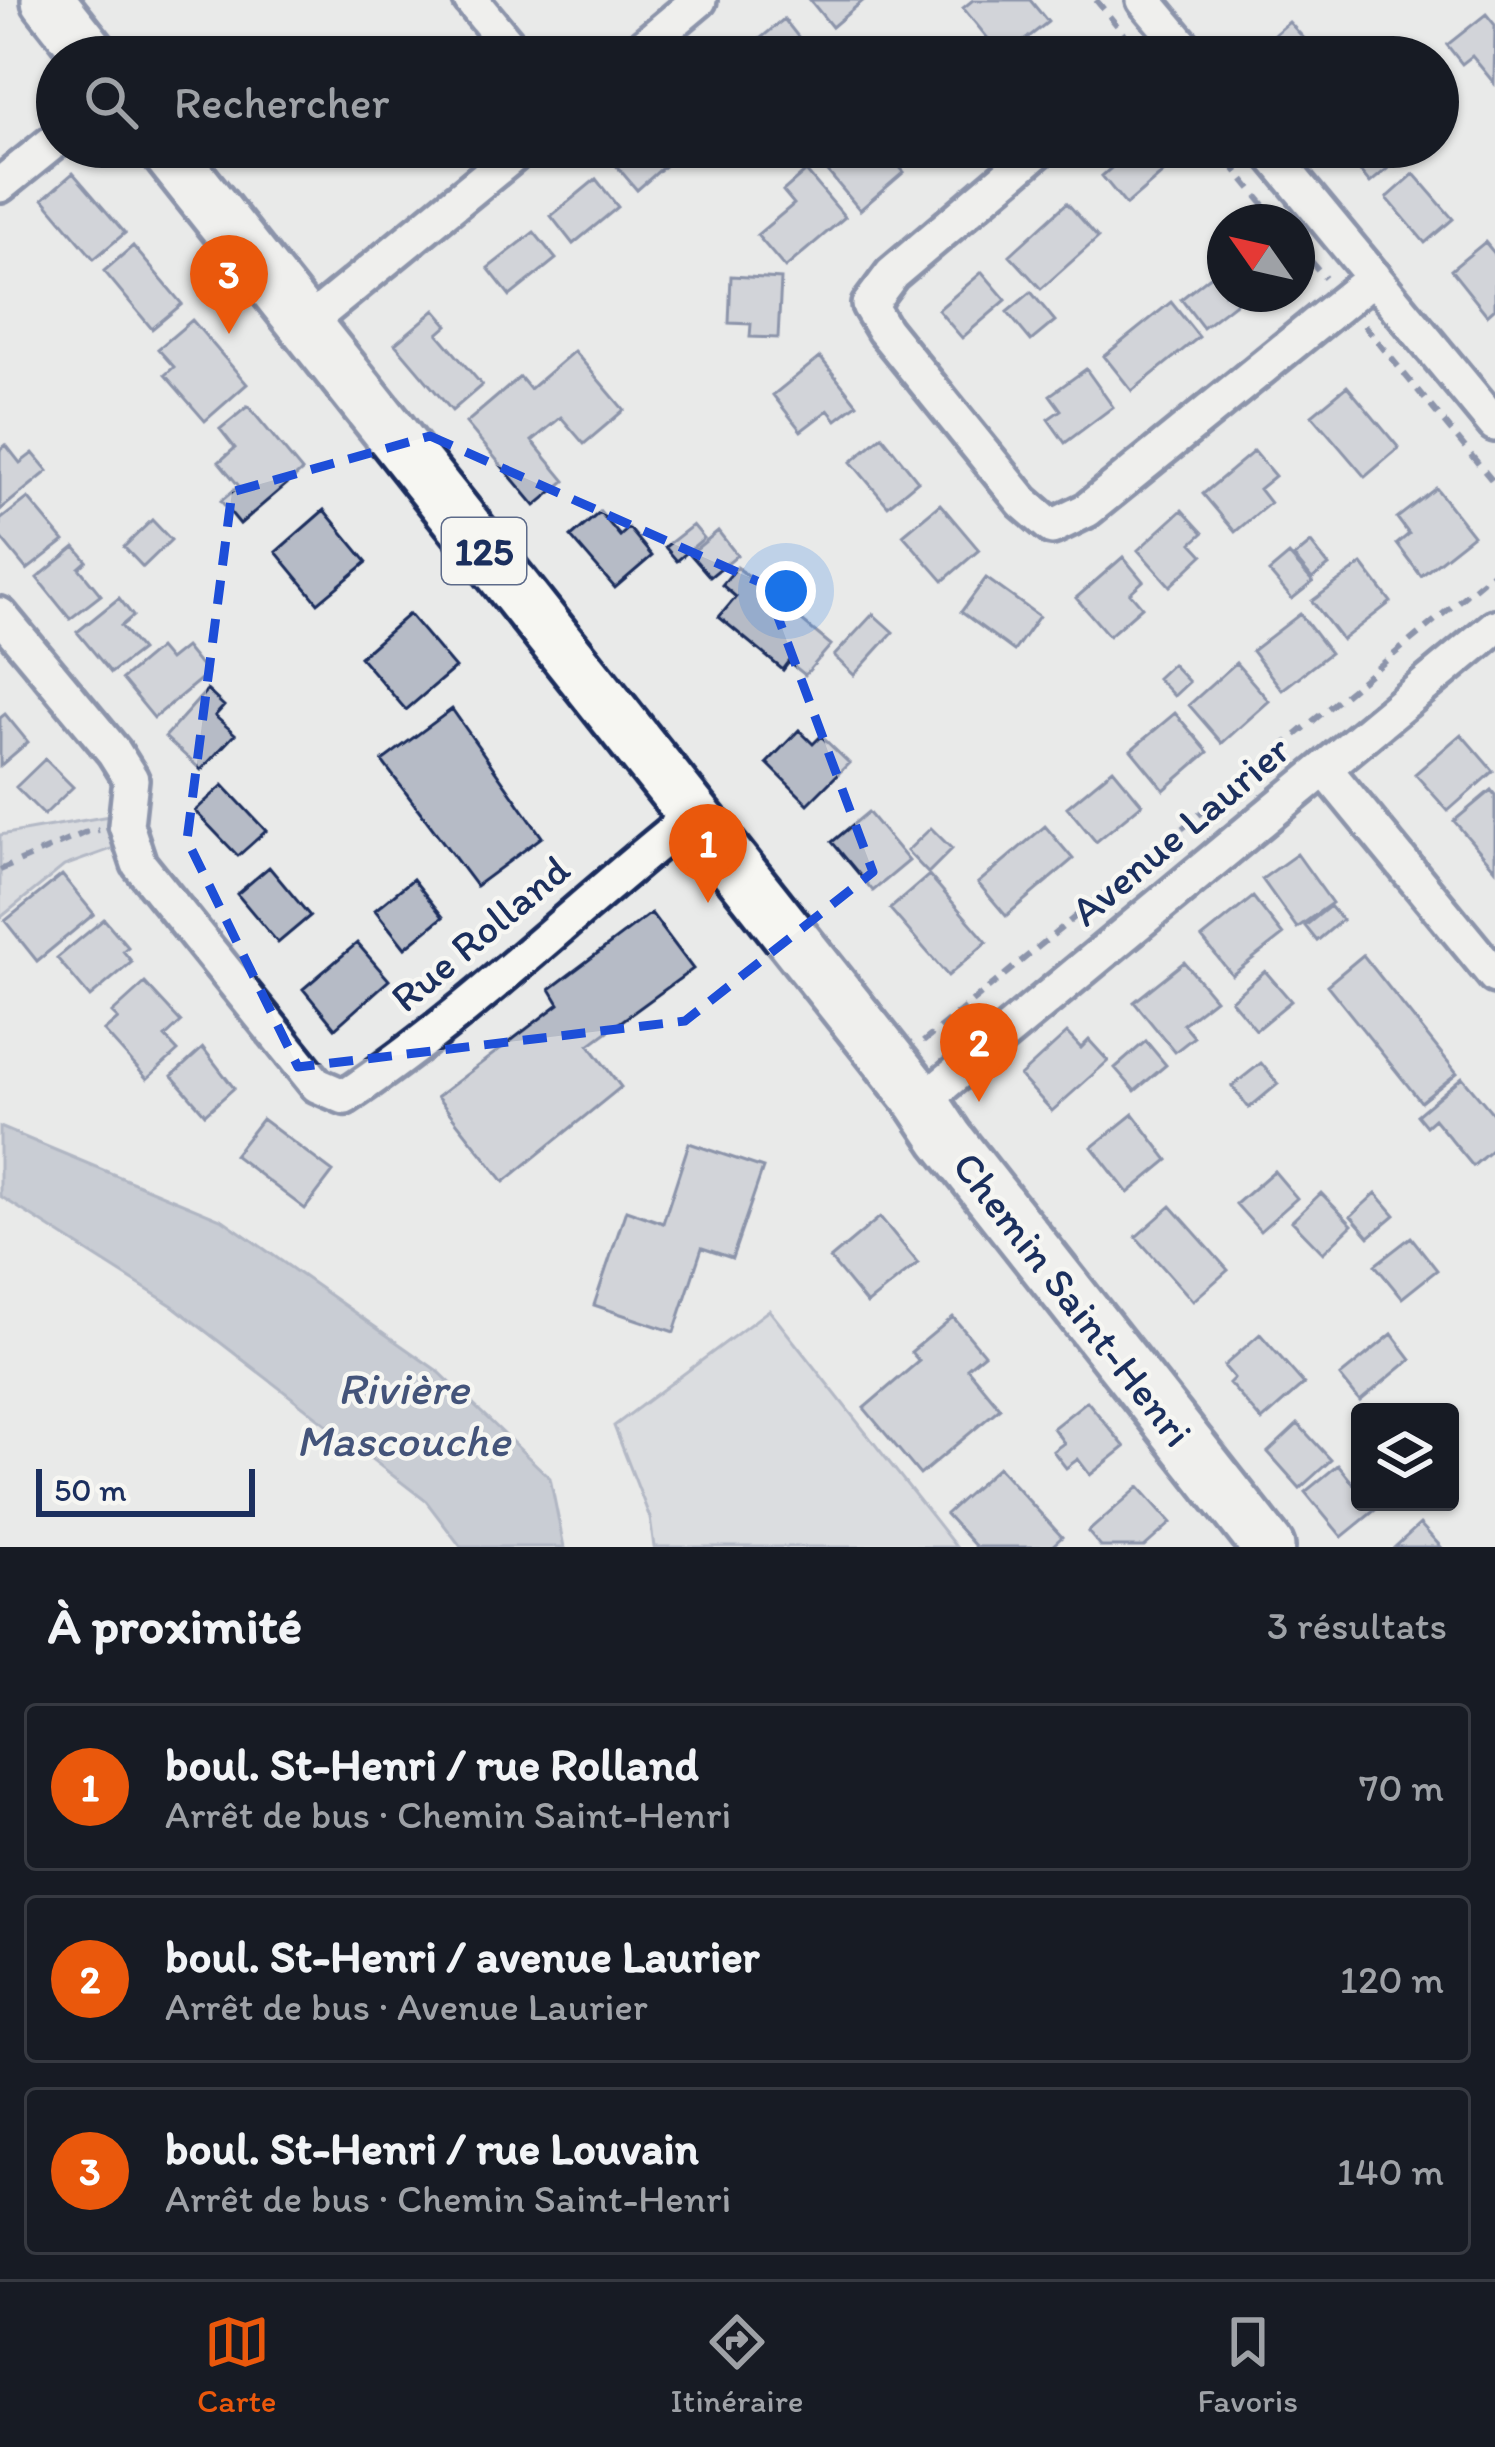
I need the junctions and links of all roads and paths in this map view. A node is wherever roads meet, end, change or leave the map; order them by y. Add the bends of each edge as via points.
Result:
1 (48, 0) edge
2 (471, 0) edge
3 (700, 0) edge
4 (1096, 0) edge
5 (1144, 0) edge
6 (76, 36) edge
7 (501, 36) edge
8 (656, 36) edge
9 (1144, 36) edge
10 (1159, 36) edge
11 (36, 156) edge
12 (180, 168) edge
13 (497, 168) edge
14 (1017, 168) edge
15 (1234, 168) edge
16 (1283, 168) edge
17 (0, 185) edge
18 (1263, 204) edge
19 (1315, 266) edge
20 (1374, 277) junction
21 (1326, 279) dead end
22 (1362, 323) dead end
23 (304, 326) junction
24 (1495, 424) edge
25 (1495, 484) edge
26 (1495, 571) edge
27 (0, 615) edge
28 (1495, 627) edge
29 (1325, 769) junction
30 (693, 815) junction
31 (126, 825) junction
32 (0, 870) edge
33 (1495, 976) edge
34 (910, 1052) dead end
35 (922, 1102) junction
36 (1268, 1547) edge

1 - 6 main road
2 - 7 street
3 - 8 street
4 - 9 path
5 - 10 street
11 - 17 street
12 - 23 main road, Chemin Saint-Henri / 125
13 - 23 street
14 - 20 street via 892,274 869,304 1023,502 1052,527 1087,510
15 - 18 path
16 - 20 street
19 - 21 path
20 - 24 street
22 - 25 path
23 - 30 main road, Chemin Saint-Henri / 125
26 - 34 path
27 - 31 street via 115,752 131,779
28 - 29 street, Avenue Laurier
29 - 33 street
29 - 35 street, Avenue Laurier
30 - 31 street, Rue Rolland via 345,1097 317,1085 139,864
30 - 35 main road, Chemin Saint-Henri / 125
31 - 32 path via 84,833
35 - 36 main road, Chemin Saint-Henri / 125

